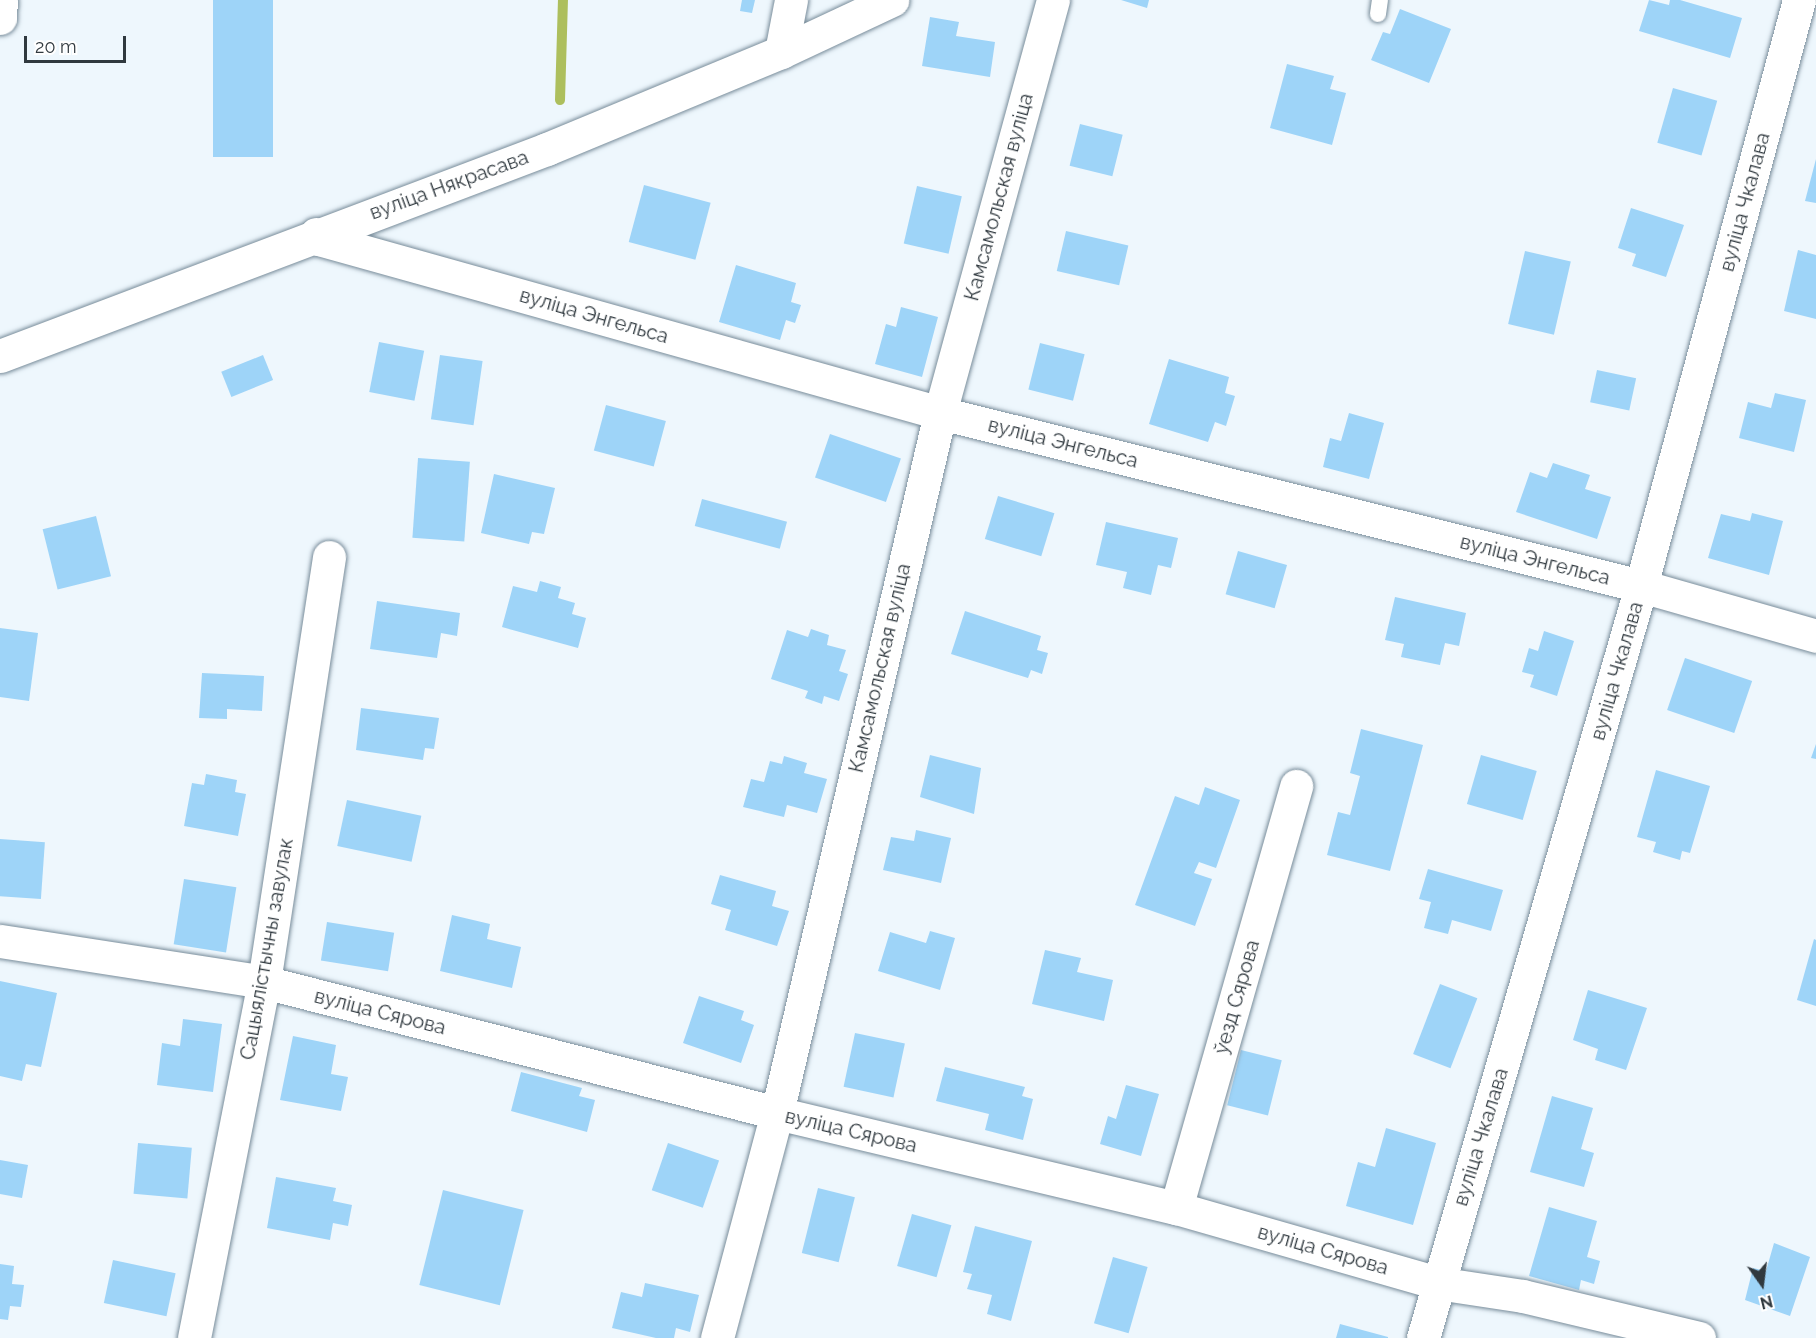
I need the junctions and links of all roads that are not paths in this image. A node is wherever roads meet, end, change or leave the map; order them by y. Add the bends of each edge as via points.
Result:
1 (1, 0) edge
2 (791, 0) edge
3 (892, 0) edge
4 (1053, 0) edge
5 (1799, 0) edge
6 (0, 18) edge
7 (781, 51) junction
8 (316, 234) junction
9 (0, 356) edge
10 (940, 413) junction
11 (330, 557) dead end
12 (1641, 586) junction
13 (1816, 636) edge
14 (1296, 786) dead end
15 (0, 941) edge
16 (264, 982) junction
17 (777, 1113) junction
18 (1176, 1208) junction
19 (1437, 1282) junction
20 (194, 1338) edge
21 (717, 1338) edge
22 (1423, 1338) edge
23 (1699, 1338) edge

1 - 6 street
2 - 7 street
3 - 7 street, вуліца Някрасава
4 - 10 street, Камсамольская вуліца
5 - 12 street, вуліца Чкалава
7 - 8 street, вуліца Някрасава via 547,149
8 - 9 street, вуліца Някрасава
8 - 10 street, вуліца Энгельса via 319,239
10 - 12 street, вуліца Энгельса
10 - 17 street, Камсамольская вуліца
11 - 16 street, Сацыялістычны завулак
12 - 13 street, вуліца Энгельса
12 - 19 street, вуліца Чкалава
14 - 18 street, ўезд Сярова
15 - 16 street, вуліца Сярова
16 - 17 street, вуліца Сярова
16 - 20 street, Сацыялістычны завулак
17 - 18 street, вуліца Сярова
17 - 21 street, Камсамольская вуліца
18 - 19 street, вуліца Сярова
19 - 22 street, вуліца Чкалава
19 - 23 street, вуліца Сярова via 1523,1296

